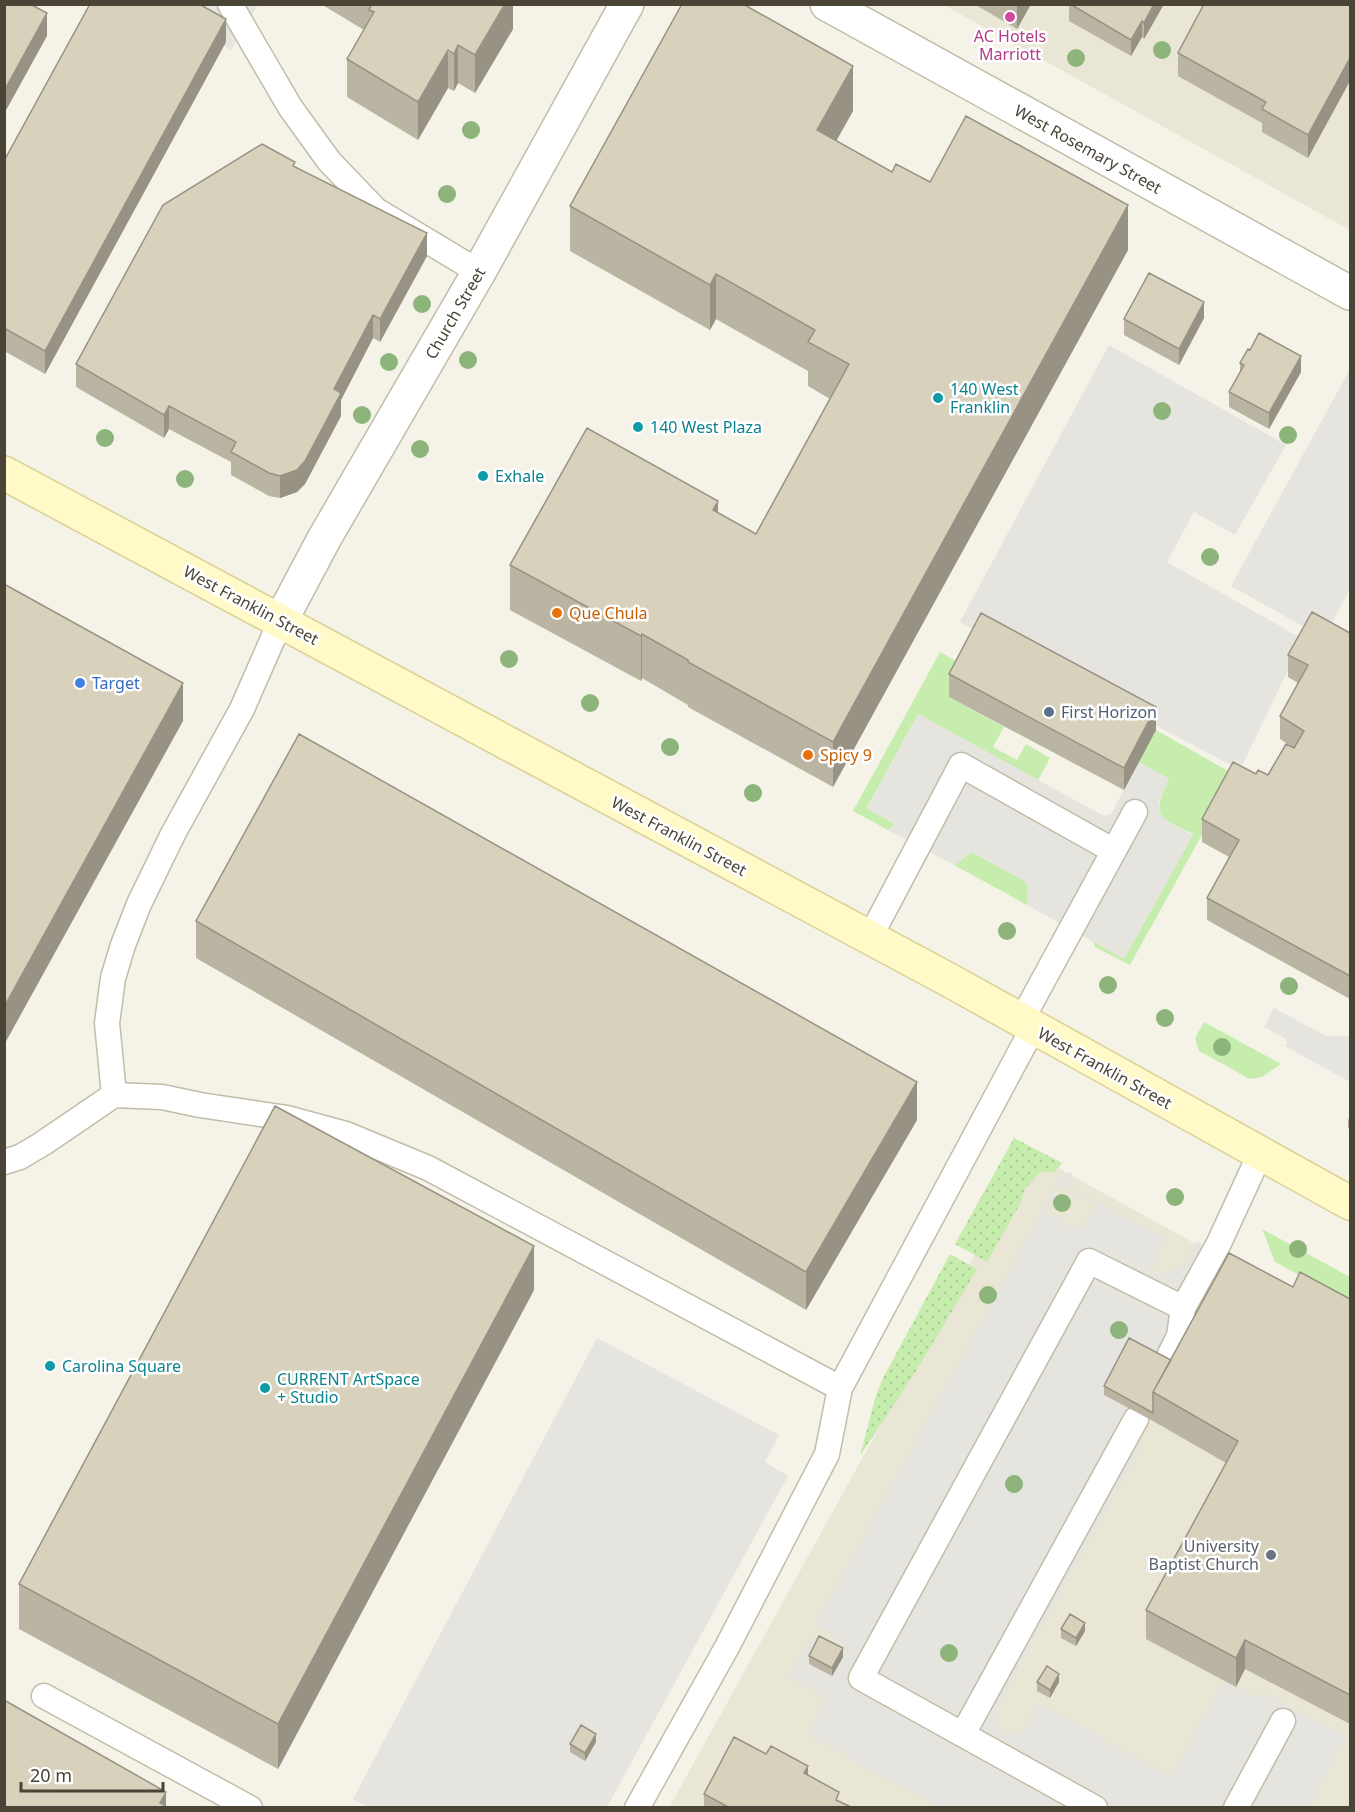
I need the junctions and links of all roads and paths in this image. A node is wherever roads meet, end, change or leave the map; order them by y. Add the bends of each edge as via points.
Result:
1 (230, 4) edge
2 (627, 4) edge
3 (826, 4) edge
4 (479, 272) junction
5 (1348, 286) edge
6 (4, 473) edge
7 (281, 620) junction
8 (1135, 812) dead end
9 (1114, 851) junction
10 (869, 939) junction
11 (1027, 1025) junction
12 (114, 1095) junction
13 (1260, 1154) junction
14 (4, 1162) edge
15 (1350, 1203) edge
16 (1183, 1308) junction
17 (1165, 1364) edge
18 (840, 1388) junction
19 (1136, 1419) dead end
20 (44, 1696) dead end
21 (1283, 1721) dead end
22 (963, 1734) junction
23 (250, 1808) edge
24 (637, 1808) edge
25 (1095, 1808) edge
26 (1236, 1808) edge

1 - 4 lane via 290,107 329,161 376,210
2 - 4 street, Church Street
3 - 5 street, West Rosemary Street
4 - 7 street, Church Street
6 - 7 main road, West Franklin Street
7 - 10 main road, West Franklin Street
7 - 12 lane via 242,709 173,834 123,945 113,978 107,1023
8 - 9 lane
9 - 10 lane via 961,765
9 - 11 lane
10 - 11 main road, West Franklin Street
11 - 13 main road, West Franklin Street
11 - 18 lane
12 - 14 lane via 42,1144
12 - 18 lane via 162,1097 287,1118 346,1134 428,1168
13 - 15 main road, West Franklin Street
13 - 16 lane via 1219,1243
16 - 17 lane via 1179,1336
16 - 22 lane via 1089,1261 861,1678
18 - 24 lane via 827,1454 728,1647
19 - 22 lane
20 - 23 lane
21 - 26 lane
22 - 25 lane

